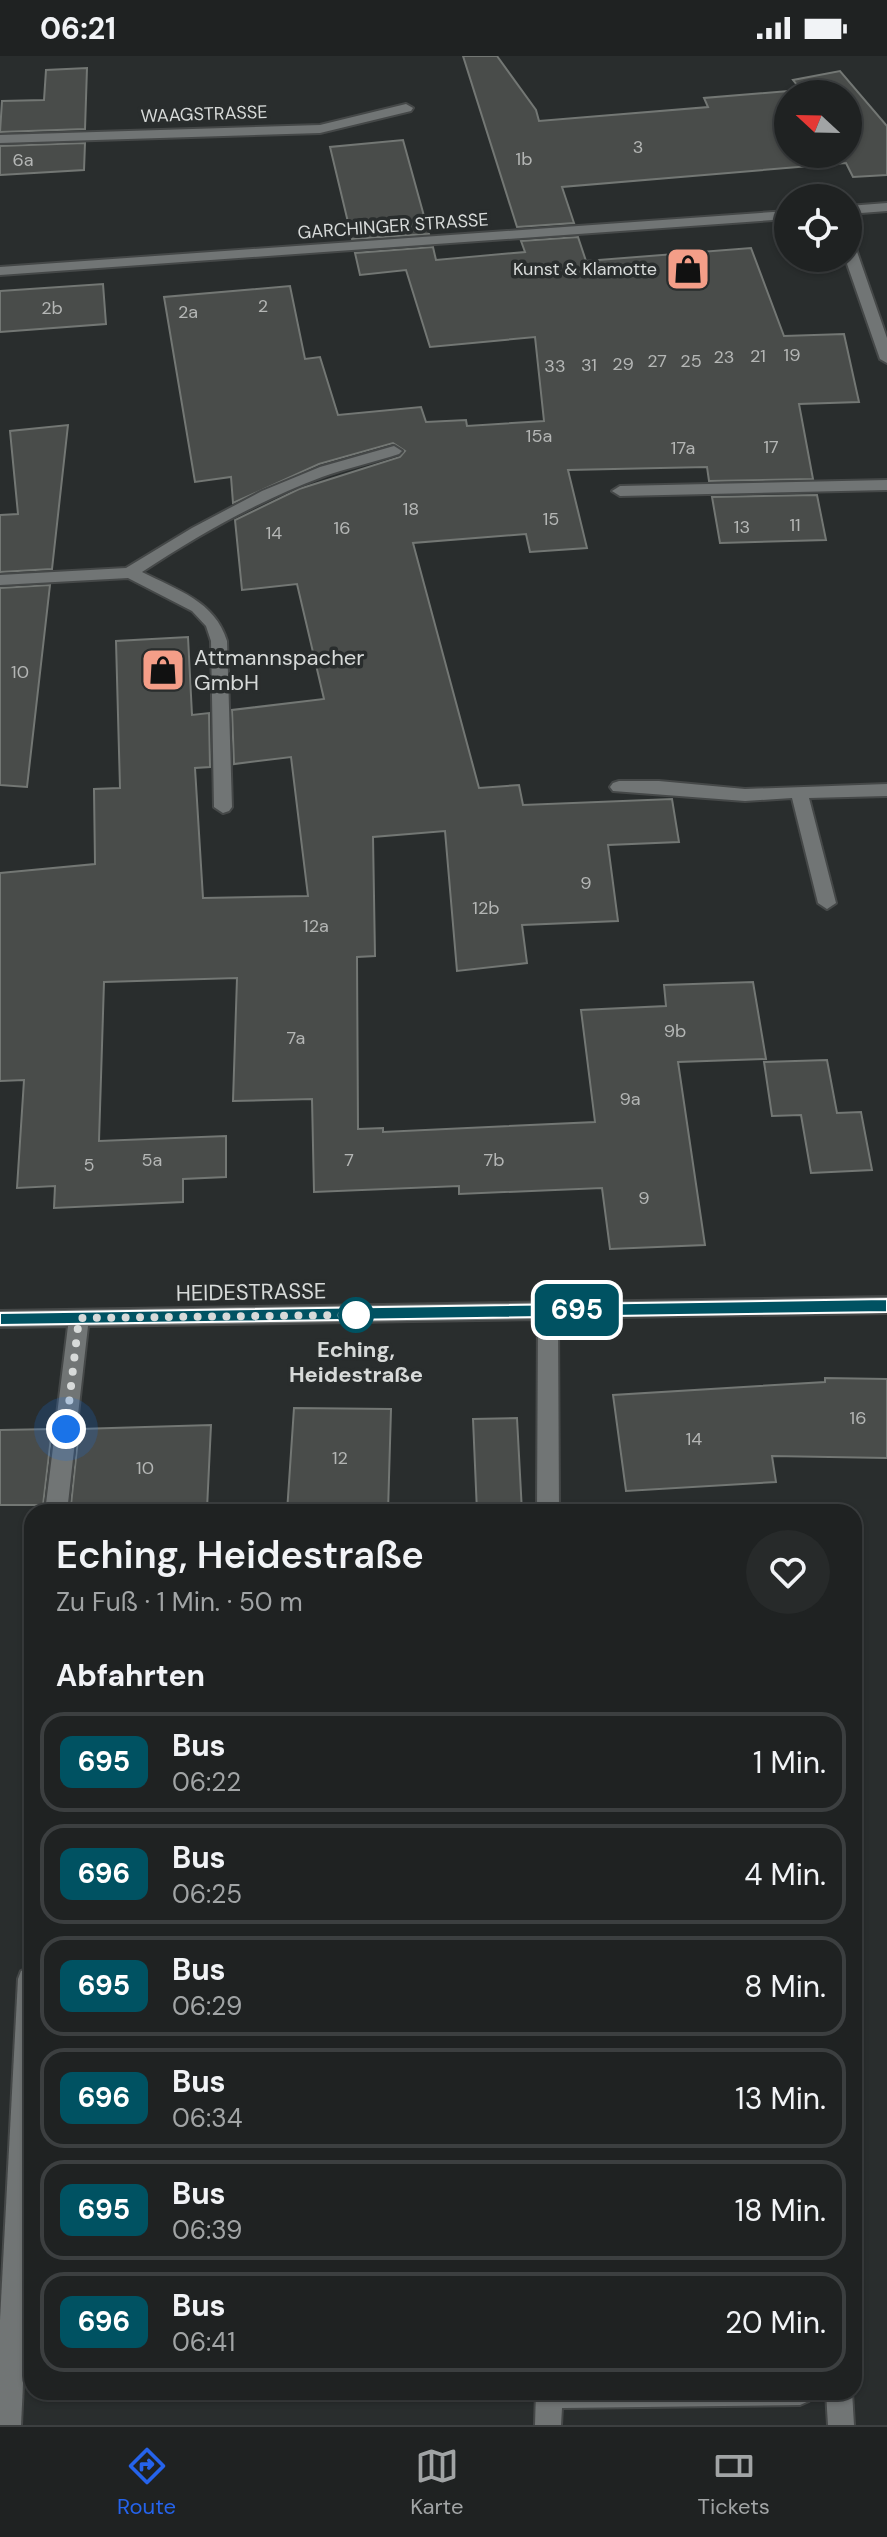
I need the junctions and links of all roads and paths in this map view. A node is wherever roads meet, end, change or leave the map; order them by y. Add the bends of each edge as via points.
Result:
1 (406, 108) dead end
2 (0, 139) edge
3 (887, 207) edge
4 (862, 209) edge
5 (774, 216) edge
6 (0, 271) edge
7 (857, 272) edge
8 (887, 359) edge
9 (394, 451) dead end
10 (887, 485) edge
11 (620, 491) dead end
12 (130, 573) junction
13 (0, 580) edge
14 (619, 787) dead end
15 (887, 790) edge
16 (799, 792) junction
17 (223, 807) dead end
18 (827, 903) dead end
19 (887, 1305) edge
20 (548, 1312) junction
21 (79, 1318) junction
22 (0, 1319) edge
23 (57, 1504) edge
24 (548, 1504) edge
25 (24, 2101) edge
26 (549, 2400) edge
27 (839, 2400) edge
28 (8, 2425) edge
29 (548, 2425) edge
30 (841, 2425) edge

1 - 2 street, WAAGSTRASSE via 320,129
3 - 4 street
5 - 6 street, GARCHINGER STRASSE
7 - 8 street
9 - 12 street via 318,473 245,505 186,535
10 - 11 street
12 - 13 street
12 - 17 street via 184,598 214,625 219,641
14 - 16 street via 745,795
15 - 16 street
16 - 18 street
19 - 20 street, HEIDESTRASSE
20 - 21 street, HEIDESTRASSE
20 - 24 street
21 - 22 street, HEIDESTRASSE
21 - 23 street
25 - 28 street
26 - 29 street
27 - 30 street

